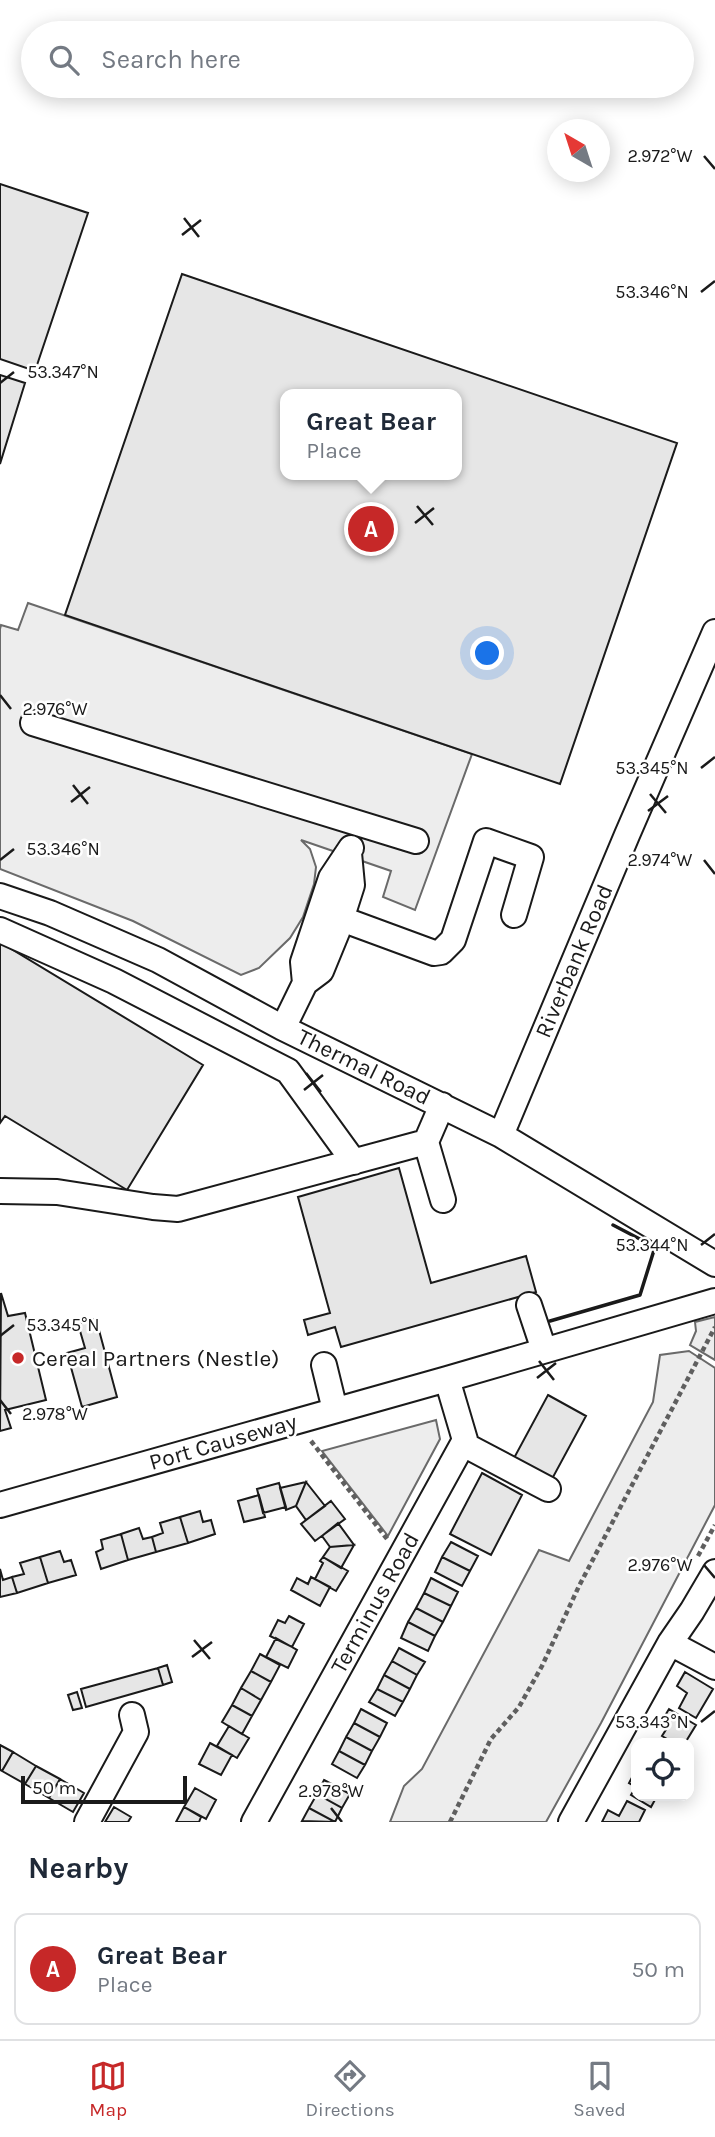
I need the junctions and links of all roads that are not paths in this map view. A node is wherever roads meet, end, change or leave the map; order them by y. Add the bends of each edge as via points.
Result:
1 (715, 632) edge
2 (33, 723) dead end
3 (359, 823) junction
4 (416, 841) dead end
5 (0, 896) edge
6 (331, 914) junction
7 (514, 915) dead end
8 (0, 930) edge
9 (283, 1028) junction
10 (442, 1105) junction
11 (501, 1135) junction
12 (426, 1142) junction
13 (354, 1162) junction
14 (0, 1191) edge
15 (443, 1200) dead end
16 (715, 1264) edge
17 (714, 1301) edge
18 (529, 1305) dead end
19 (544, 1350) junction
20 (324, 1365) dead end
21 (447, 1379) junction
22 (335, 1410) junction
23 (463, 1444) junction
24 (548, 1489) dead end
25 (0, 1505) edge
26 (715, 1572) edge
27 (670, 1643) junction
28 (715, 1667) edge
29 (132, 1715) dead end
30 (87, 1822) edge
31 (254, 1822) edge
32 (571, 1822) edge

1 - 11 street, Riverbank Road
2 - 3 street
3 - 4 street
3 - 6 street via 349,853 352,886
5 - 9 street, Thermal Road via 158,960
6 - 7 street via 440,952 453,940 486,841 531,857
6 - 9 street via 321,971 305,983
8 - 13 street via 114,981 288,1071
9 - 10 street, Thermal Road
10 - 11 street, Thermal Road
10 - 12 street
11 - 16 street, Thermal Road
12 - 13 street
12 - 15 street
13 - 14 street via 177,1209 57,1192
17 - 19 street, Port Causeway
18 - 19 street
19 - 21 street, Port Causeway
20 - 22 street
21 - 22 street, Port Causeway
21 - 23 street
22 - 25 street, Port Causeway
23 - 24 street
23 - 31 street, Terminus Road
26 - 27 street
27 - 28 street
27 - 32 street
29 - 30 street via 136,1732

